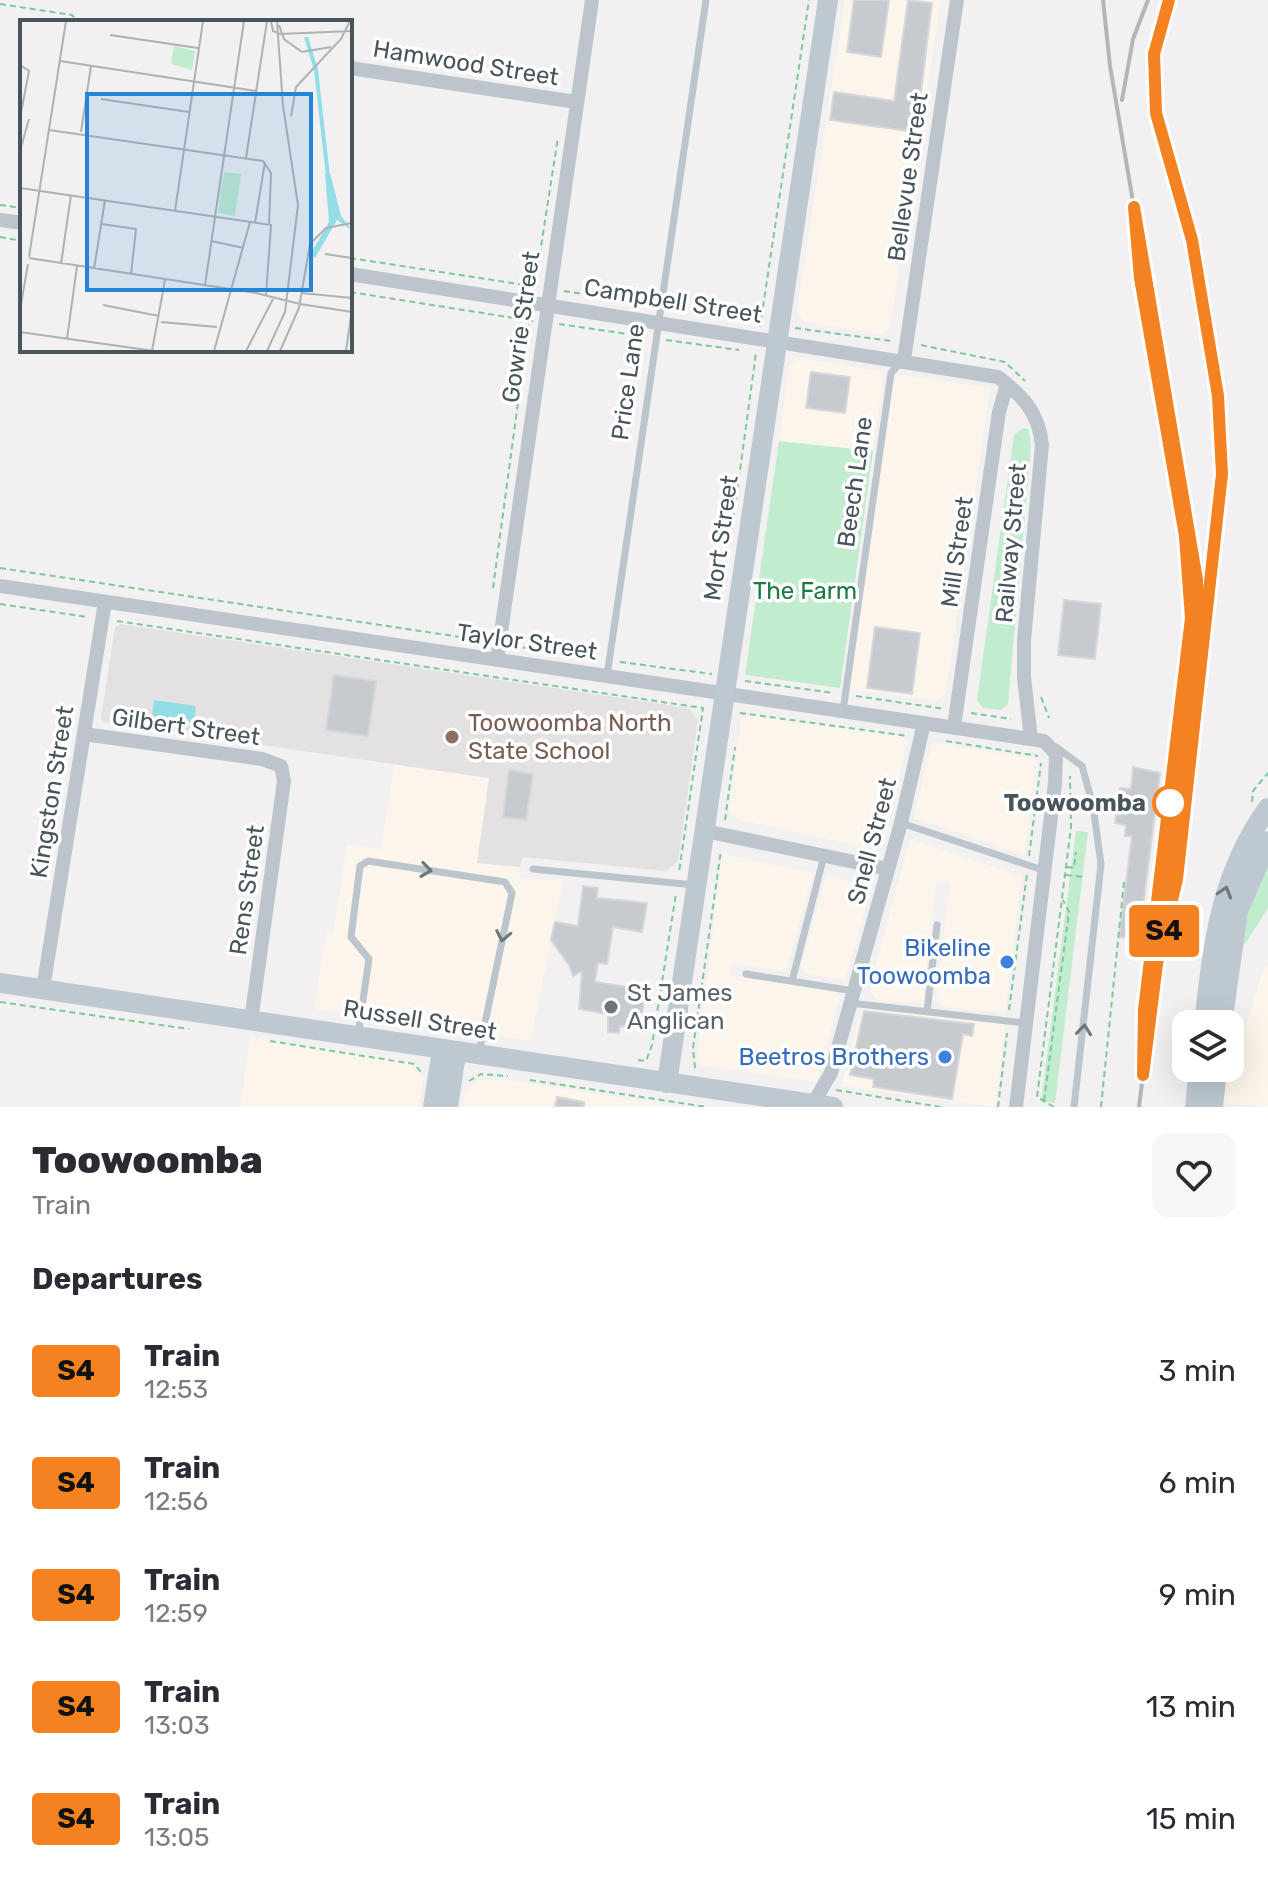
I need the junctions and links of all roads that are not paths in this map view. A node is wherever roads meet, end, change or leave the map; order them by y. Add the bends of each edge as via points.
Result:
1 (592, 0) edge
2 (706, 0) edge
3 (828, 0) edge
4 (957, 0) edge
5 (352, 68) edge
6 (576, 102) junction
7 (0, 220) edge
8 (20, 223) edge
9 (352, 274) edge
10 (546, 304) junction
11 (656, 321) junction
12 (767, 338) junction
13 (904, 360) junction
14 (988, 373) joint
15 (1007, 384) junction
16 (0, 586) edge
17 (105, 602) junction
18 (497, 660) junction
19 (607, 676) junction
20 (725, 694) junction
21 (843, 711) junction
22 (954, 727) junction
23 (922, 730) junction
24 (84, 734) junction
25 (1031, 739) junction
26 (1048, 743) junction
27 (281, 766) joint
28 (1268, 808) edge
29 (901, 823) junction
30 (714, 833) junction
31 (1268, 841) edge
32 (824, 856) junction
33 (533, 869) dead end
34 (888, 869) junction
35 (1045, 870) junction
36 (687, 884) junction
37 (937, 925) dead end
38 (746, 974) dead end
39 (792, 981) junction
40 (0, 983) edge
41 (43, 989) junction
42 (852, 997) junction
43 (1206, 1010) edge
44 (1224, 1010) edge
45 (927, 1012) junction
46 (251, 1021) junction
47 (1025, 1023) junction
48 (358, 1037) junction
49 (449, 1052) junction
50 (479, 1056) junction
51 (1198, 1082) edge
52 (1216, 1082) edge
53 (667, 1083) junction
54 (833, 1098) edge
55 (811, 1106) edge
56 (433, 1107) edge
57 (448, 1107) edge
58 (1016, 1107) edge
59 (1074, 1107) edge
60 (1195, 1107) edge
61 (1213, 1107) edge

1 - 6 street, Gowrie Street
2 - 11 lane, Price Lane
3 - 12 main road, Mort Street
4 - 13 street, Bellevue Street
5 - 6 street, Hamwood Street
6 - 10 street, Gowrie Street
7 - 8 street
9 - 10 street, Campbell Street
10 - 11 street, Campbell Street
10 - 18 street, Gowrie Street
11 - 12 street, Campbell Street
11 - 19 lane, Price Lane
12 - 13 street, Campbell Street
12 - 20 main road, Mort Street
13 - 14 street, Campbell Street
13 - 21 lane, Beech Lane via 891,373
14 - 15 street, Railway Street
15 - 22 street, Mill Street
15 - 25 street, Railway Street via 1031,408 1042,445 1024,640
16 - 17 street, Taylor Street
17 - 18 street, Taylor Street
17 - 24 street, Kingston Street
18 - 19 street, Taylor Street
19 - 20 street, Taylor Street
20 - 21 street, Taylor Street
20 - 30 main road, Mort Street
21 - 23 street, Taylor Street
22 - 23 street, Taylor Street
22 - 25 street, Taylor Street
23 - 29 street, Snell Street
24 - 27 street, Gilbert Street
24 - 41 street, Kingston Street
25 - 26 street, Taylor Street
26 - 35 street via 1057,757
59 -> 26 lane via 1101,849 1082,766
27 - 46 street, Rens Street via 284,781
43 -> 28 main road via 1223,895 1242,848
29 - 34 street, Snell Street
29 - 35 lane
30 - 32 street
30 - 36 main road, Mort Street
31 - 44 main road via 1238,911
32 - 34 street
32 - 39 lane
33 - 36 lane
34 - 42 street, Snell Street
35 - 47 street
36 - 53 main road, Mort Street
37 - 45 lane
38 - 39 lane
39 - 42 lane
40 - 41 main road, Russell Street
41 - 46 main road, Russell Street
42 - 45 lane
42 - 55 street, Snell Street via 831,1073
45 - 47 lane
46 - 48 main road, Russell Street
47 - 58 street
48 - 49 main road, Russell Street
48 -> 50 lane via 369,959 351,937 360,866 368,861 505,882 512,893
49 - 50 main road, Russell Street
49 - 56 main road
49 - 57 main road
50 - 53 main road, Russell Street
51 - 60 main road
52 - 61 main road
53 - 55 main road, Russell Street
54 - 55 main road, Russell Street

